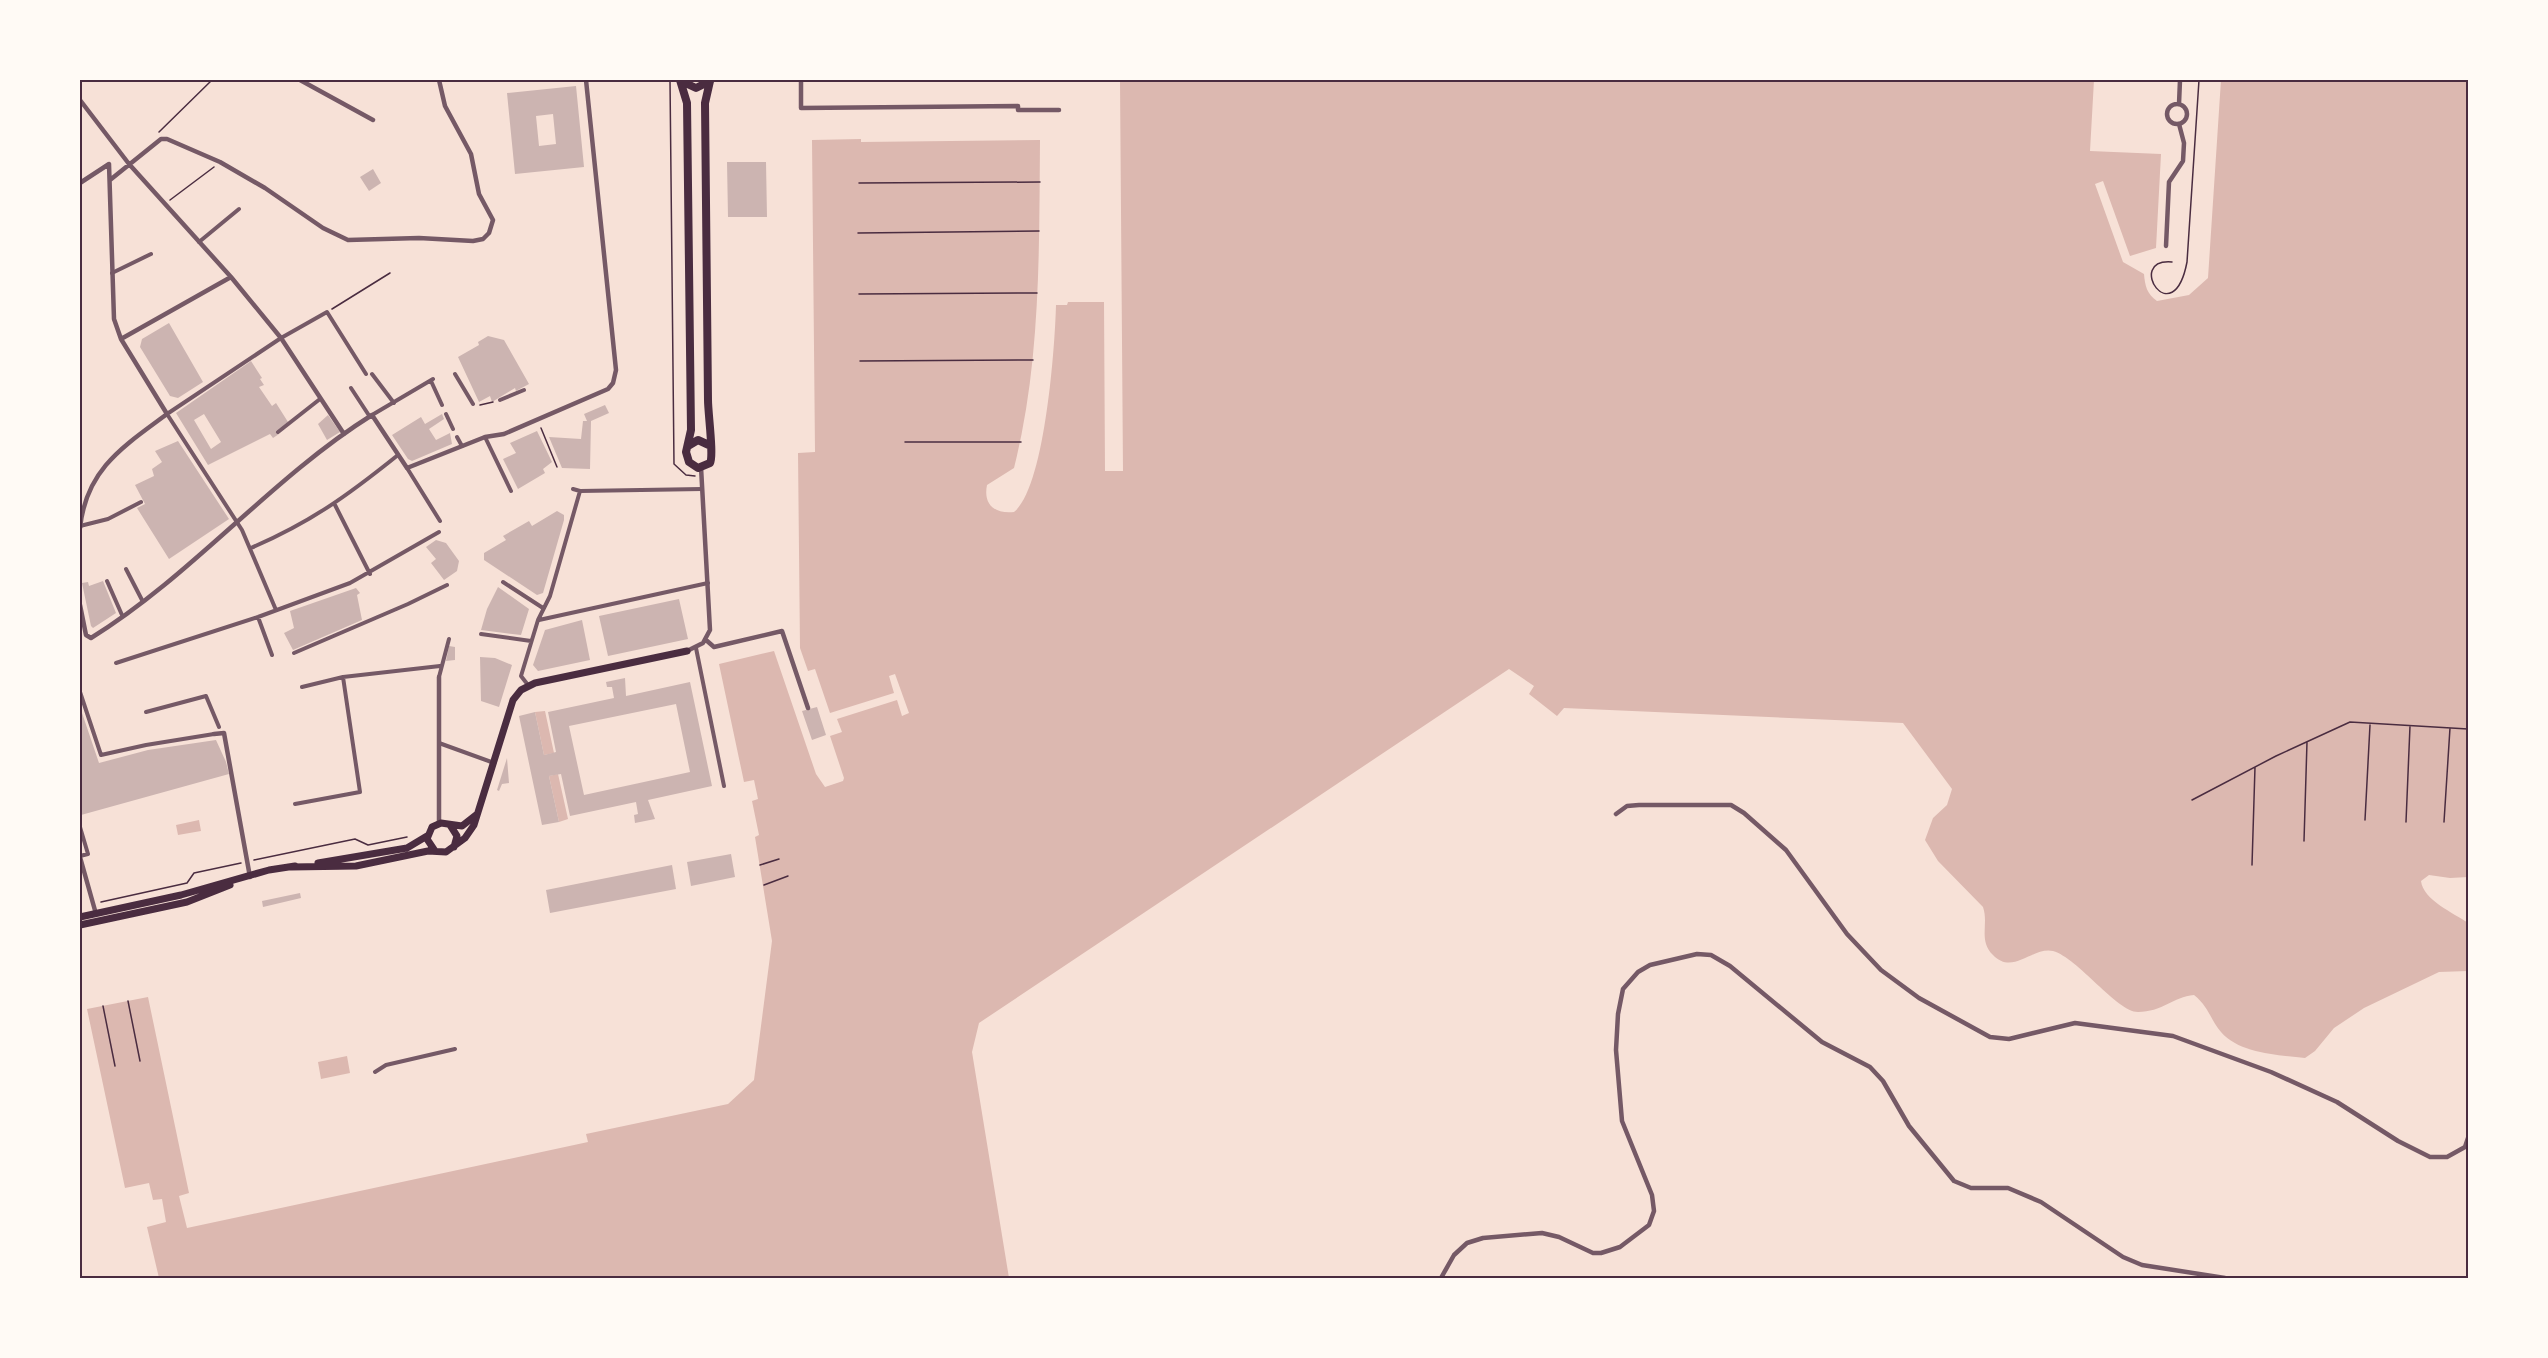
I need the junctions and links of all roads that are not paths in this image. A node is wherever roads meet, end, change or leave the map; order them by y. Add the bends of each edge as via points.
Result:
1 (300, 80) edge
2 (439, 80) edge
3 (586, 80) edge
4 (681, 80) edge
5 (710, 80) edge
6 (801, 80) edge
7 (2180, 80) edge
8 (80, 99) edge
9 (2179, 104) junction
10 (1059, 110) dead end
11 (373, 120) dead end
12 (2179, 124) junction
13 (129, 164) junction
14 (110, 180) junction
15 (80, 183) edge
16 (239, 209) dead end
17 (199, 242) junction
18 (2166, 246) dead end
19 (151, 254) dead end
20 (111, 273) junction
21 (231, 277) junction
22 (281, 338) junction
23 (121, 339) junction
24 (455, 374) dead end
25 (351, 388) dead end
26 (524, 390) dead end
27 (320, 399) junction
28 (500, 400) road end
29 (394, 403) junction
30 (473, 404) road end
31 (442, 405) dead end
32 (167, 414) junction
33 (446, 414) dead end
34 (371, 416) junction
35 (453, 429) dead end
36 (278, 432) dead end
37 (345, 434) junction
38 (457, 437) dead end
39 (485, 437) junction
40 (462, 446) junction
41 (688, 446) junction
42 (712, 447) junction
43 (398, 455) junction
44 (407, 468) junction
45 (701, 472) junction
46 (573, 489) dead end
47 (702, 489) junction
48 (511, 491) dead end
49 (580, 491) junction
50 (141, 502) dead end
51 (335, 505) junction
52 (440, 521) dead end
53 (236, 523) junction
54 (80, 527) edge
55 (439, 532) dead end
56 (250, 548) junction
57 (126, 569) dead end
58 (370, 574) junction
59 (107, 581) dead end
60 (503, 582) dead end
61 (708, 583) junction
62 (447, 585) dead end
63 (142, 600) junction
64 (80, 604) edge
65 (543, 608) junction
66 (276, 610) junction
67 (122, 615) junction
68 (258, 617) junction
69 (538, 620) junction
70 (481, 634) dead end
71 (449, 639) dead end
72 (706, 640) junction
73 (531, 641) junction
74 (696, 648) junction
75 (687, 651) joint
76 (294, 653) dead end
77 (272, 655) dead end
78 (116, 663) dead end
79 (440, 666) junction
80 (343, 677) junction
81 (438, 677) joint
82 (528, 686) junction
83 (302, 687) dead end
84 (80, 692) edge
85 (808, 708) dead end
86 (146, 712) dead end
87 (219, 727) dead end
88 (214, 735) joint
89 (438, 743) junction
90 (494, 763) junction
91 (724, 786) dead end
92 (295, 804) dead end
93 (482, 804) junction
94 (1616, 814) dead end
95 (439, 824) junction
96 (450, 825) junction
97 (80, 827) edge
98 (427, 836) junction
99 (453, 848) junction
100 (438, 852) junction
101 (80, 857) edge
102 (291, 867) junction
103 (250, 877) junction
104 (96, 914) junction
105 (80, 917) edge
106 (80, 925) edge
107 (455, 1049) dead end
108 (375, 1072) dead end
109 (2469, 1138) edge
110 (1441, 1278) edge
111 (2225, 1278) edge

1 - 11 street
2 - 13 street via 445,106 471,154 479,194 493,220 489,233 473,242 419,238 348,240 323,228 266,188 175,142 161,139
3 - 39 street via 616,370 613,382 604,392 504,434
4 - 5 main road via 696,88
4 - 41 main road via 687,103 692,430
5 - 42 main road via 705,103 708,429
6 - 10 street via 801,108 1018,106 1018,111
7 - 9 street
8 - 13 street
9 - 12 street via 2187,114
9 - 12 street via 2169,108 2167,114 2169,120
12 - 18 street via 2183,161 2169,182
13 - 14 street
13 - 17 street
14 - 15 street via 110,164
14 - 20 street
16 - 17 street
17 - 21 street
19 - 20 street
20 - 23 street via 112,310
21 - 22 street
21 - 23 street
22 - 27 street
22 - 29 street via 327,312
22 - 32 street
23 - 32 street
24 - 30 street
25 - 34 street
26 - 28 street
27 - 36 street
27 - 37 street
29 - 31 street via 432,380
29 - 34 street
32 - 53 street
32 - 54 street via 108,460 82,503
33 - 35 street
34 - 37 street
34 - 43 street
37 - 53 street via 313,455
38 - 40 street
39 - 40 street
39 - 48 street
40 - 44 street
41 - 42 main road via 702,440
41 - 45 main road via 687,459
42 - 45 main road via 712,460
43 - 44 street
43 - 51 street
44 - 52 street
45 - 47 street
46 - 49 street
47 - 49 street
47 - 61 street
49 - 65 street via 550,596
50 - 54 street via 108,519
51 - 56 street
51 - 58 street
53 - 56 street
53 - 63 street
55 - 58 street
56 - 66 street
57 - 63 street
58 - 66 street
59 - 67 street
60 - 65 street
61 - 69 street
61 - 72 street via 710,630
62 - 76 street
63 - 67 street
64 - 67 street via 86,635 91,638
65 - 69 street
66 - 68 street
68 - 77 street
68 - 78 street
69 - 73 street
70 - 73 street
71 - 79 street
72 - 74 street
72 - 85 street via 714,647 782,631
73 - 82 street via 521,676
74 - 75 street
74 - 91 street
75 - 82 main road
79 - 80 street
79 - 81 street
80 - 83 street
80 - 92 street via 360,792
81 - 89 street
82 - 90 main road via 513,700
84 - 88 street via 101,755
86 - 87 street via 206,696
88 - 103 street via 224,733
89 - 90 street
89 - 95 street
90 - 93 main road
93 - 96 main road via 467,824
93 - 99 main road via 470,832
94 - 109 street via 1627,806 1639,805 1731,805 1786,850 1847,934 1881,970 1919,998 1990,1037 2009,1039 2075,1023 2174,1036 2271,1072 2337,1102 2398,1142 2430,1157 2447,1157 2465,1147
95 - 96 main road
95 - 98 main road
96 - 99 main road via 457,836
97 - 101 street via 88,854
98 - 100 main road via 430,847
98 - 102 main road via 407,848
99 - 100 main road
100 - 102 main road via 356,866
101 - 104 street
102 - 103 main road
103 - 104 main road
103 - 106 main road via 195,900
104 - 105 main road
107 - 108 street via 386,1065
110 - 111 street via 1454,1255 1467,1243 1483,1238 1542,1233 1601,1253 1620,1247 1649,1225 1654,1211 1652,1195 1622,1121 1616,1050 1618,1014 1623,989 1638,972 1650,965 1697,954 1711,955 1730,966 1822,1042 1870,1067 1883,1081 1909,1126 1954,1181 1971,1188 2008,1188 2041,1202 2123,1257 2142,1265

